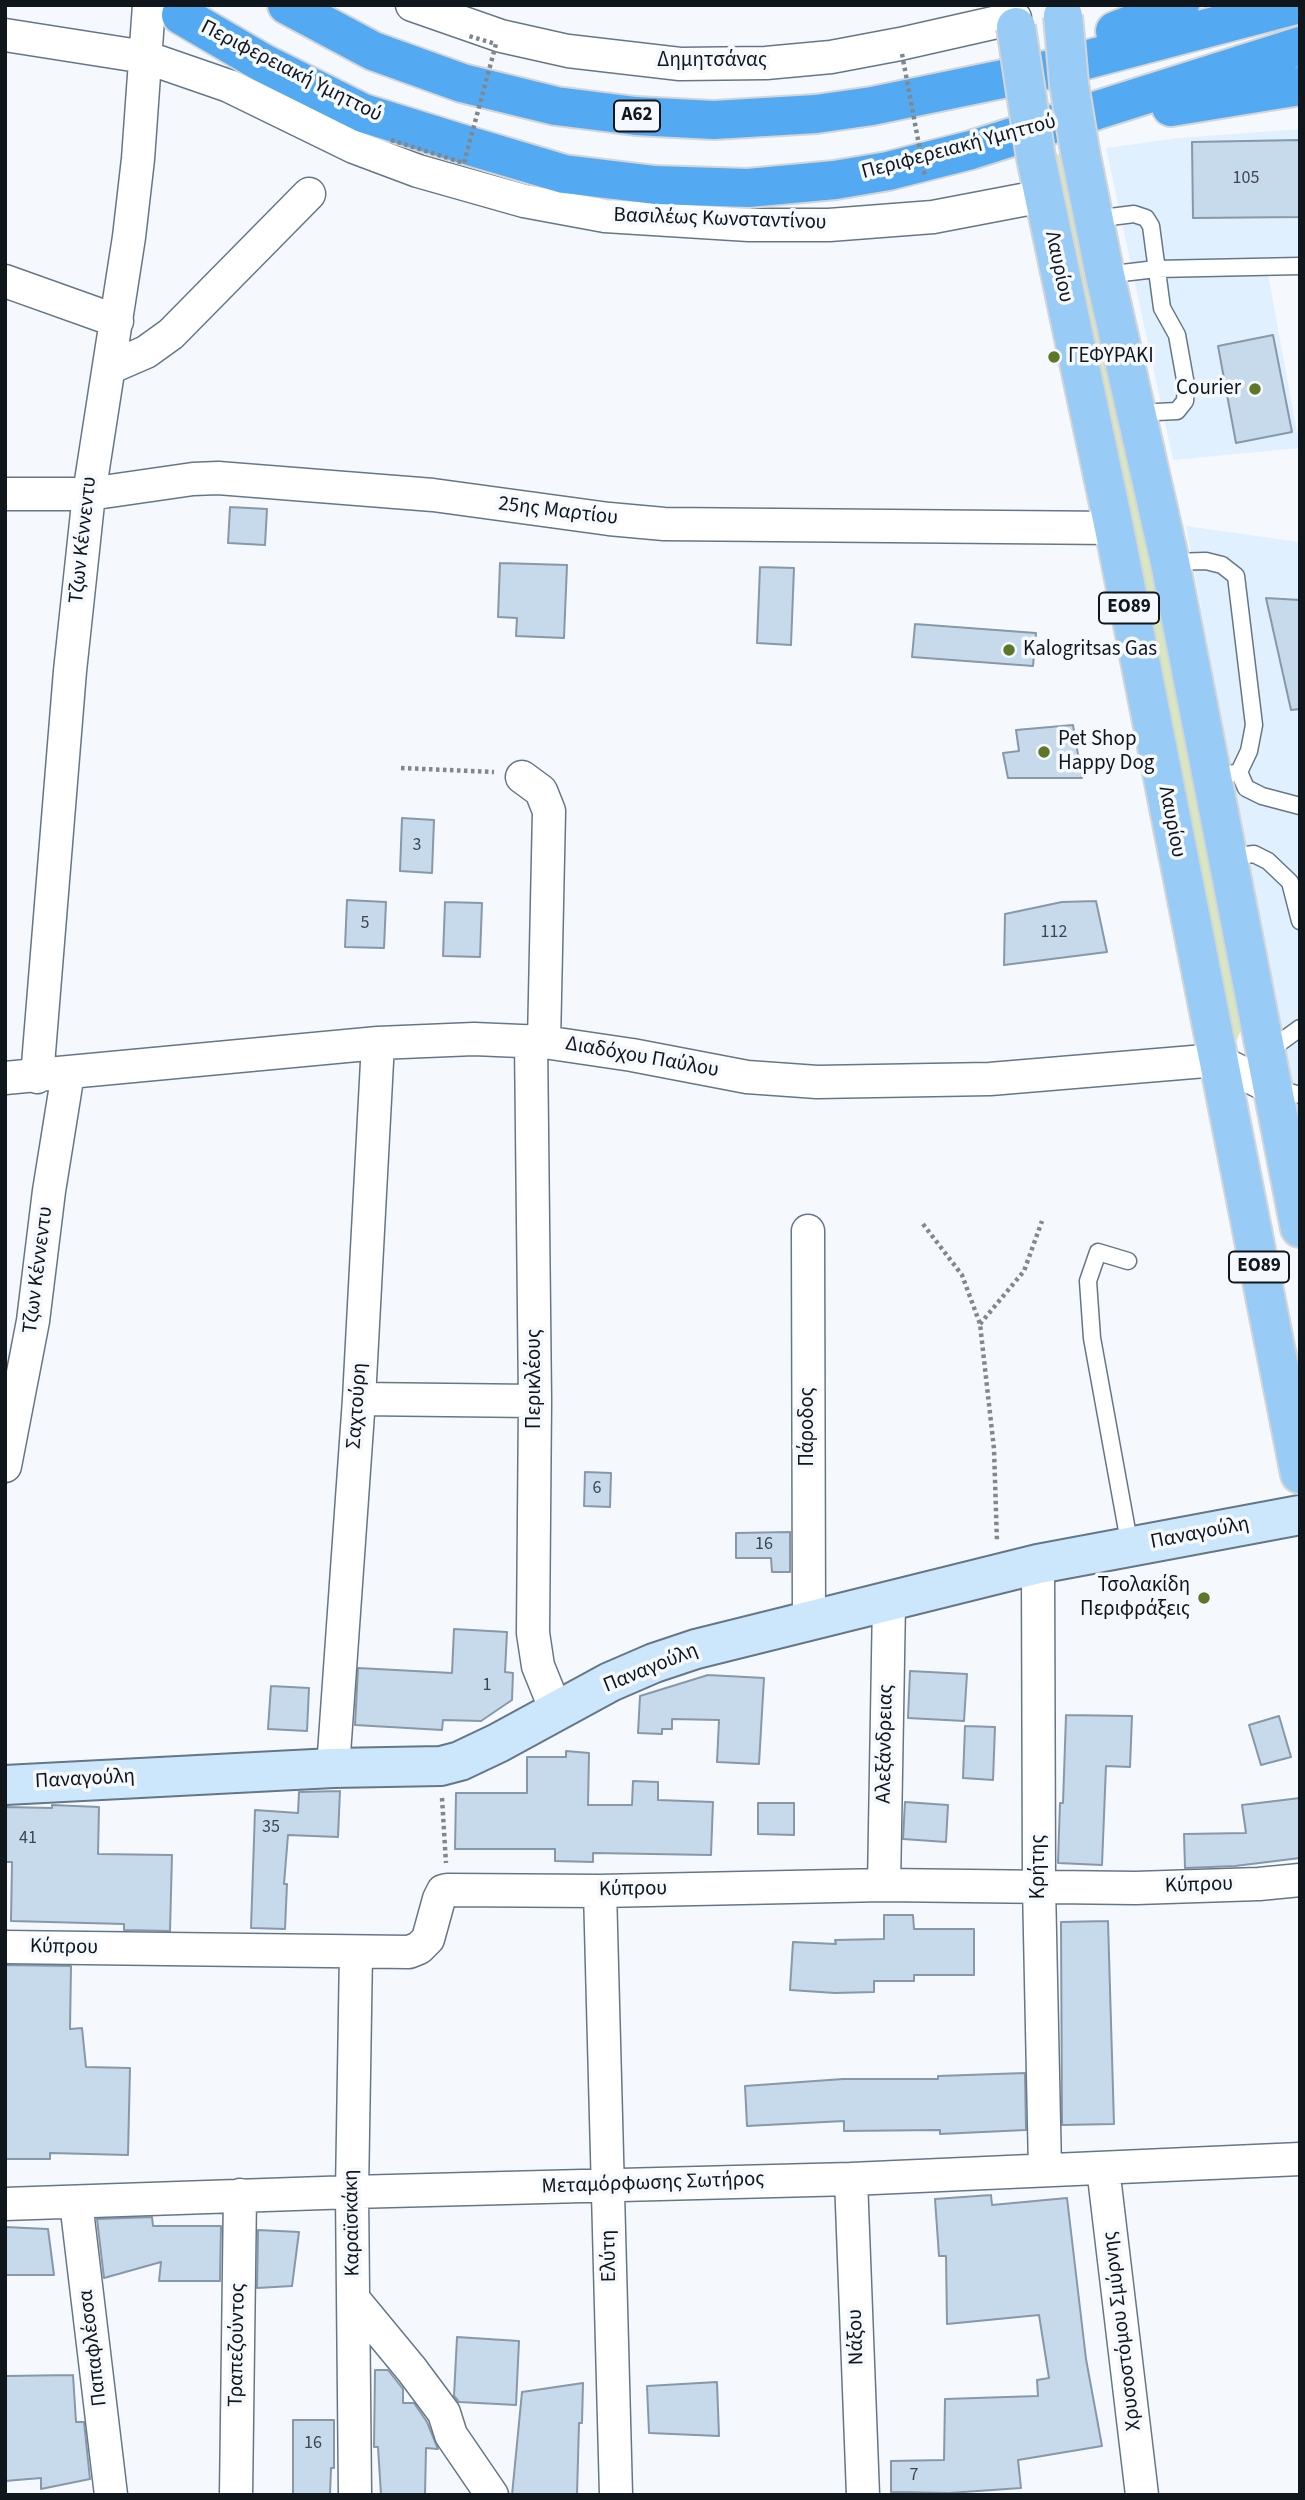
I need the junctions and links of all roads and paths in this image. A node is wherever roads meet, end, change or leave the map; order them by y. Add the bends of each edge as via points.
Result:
1 (287, 5) edge
2 (412, 5) edge
3 (1180, 5) edge
4 (1295, 5) edge
5 (155, 9) edge
6 (1063, 11) edge
7 (1015, 17) edge
8 (5, 35) edge
9 (466, 35) dead end
10 (1300, 47) edge
11 (902, 54) dead end
12 (145, 57) junction
13 (1003, 78) junction
14 (1300, 86) edge
15 (391, 140) dead end
16 (971, 150) junction
17 (925, 177) dead end
18 (309, 194) dead end
19 (1043, 196) junction
20 (1094, 219) junction
21 (1300, 266) edge
22 (1156, 269) junction
23 (1105, 275) junction
24 (5, 281) edge
25 (117, 321) junction
26 (109, 368) junction
27 (1136, 413) junction
28 (5, 494) edge
29 (89, 494) junction
30 (1114, 528) junction
31 (1170, 562) junction
32 (401, 768) dead end
33 (1225, 774) junction
34 (522, 776) joint
35 (1300, 806) edge
36 (1227, 857) junction
37 (1300, 921) edge
38 (1300, 1028) edge
39 (538, 1041) junction
40 (378, 1043) junction
41 (1217, 1060) junction
42 (68, 1073) junction
43 (37, 1076) junction
44 (5, 1078) edge
45 (1279, 1079) edge
46 (1042, 1221) dead end
47 (923, 1224) dead end
48 (1300, 1228) edge
49 (808, 1231) dead end
50 (1128, 1261) dead end
51 (980, 1324) junction
52 (359, 1399) junction
53 (536, 1401) junction
54 (5, 1466) edge
55 (1300, 1474) edge
56 (1300, 1516) edge
57 (1130, 1547) junction
58 (1038, 1564) junction
59 (998, 1574) junction
60 (889, 1602) junction
61 (809, 1622) junction
62 (557, 1713) junction
63 (441, 1766) junction
64 (333, 1768) junction
65 (5, 1785) edge
66 (1300, 1880) edge
67 (884, 1885) junction
68 (1039, 1886) junction
69 (447, 1890) junction
70 (600, 1891) junction
71 (5, 1947) edge
72 (356, 1952) junction
73 (1300, 2159) edge
74 (1103, 2168) junction
75 (1045, 2171) junction
76 (850, 2179) junction
77 (608, 2186) junction
78 (352, 2192) junction
79 (240, 2196) junction
80 (76, 2202) junction
81 (5, 2204) edge
82 (355, 2301) junction
83 (111, 2495) edge
84 (236, 2495) edge
85 (355, 2495) edge
86 (492, 2495) edge
87 (616, 2495) edge
88 (863, 2495) edge
89 (1142, 2495) edge

1 - 13 highway, Α62 via 373,51 462,83 556,106 636,116 714,120 816,114
2 - 7 street, Δημητσάνας via 501,36 568,51 680,64 831,57
3 - 13 highway
4 - 13 highway, Α62
5 - 12 street, Τζων Κέννεντυ
5 - 16 highway, Περιφερειακή Υμηττού via 363,113 564,174 655,185 748,188 888,171
6 - 20 main road, ΕΟ89, bridge via 1069,84
7 - 19 main road, Λαυρίου / ΕΟ89, bridge
8 - 12 street, Βασιλέως Κωνσταντίνου
9 - 15 path, bridge via 496,44 464,163
10 - 16 highway, Περιφερειακή Υμηττού
11 - 17 path, bridge
12 - 19 street, Βασιλέως Κωνσταντίνου via 229,86 354,147 418,171 524,201 605,216 830,225 933,217
12 - 25 street, Τζων Κέννεντυ via 138,159
14 - 16 highway via 1130,113
18 - 26 street via 171,334 146,352
19 - 30 main road, Λαυρίου / ΕΟ89
20 - 22 lane via 1134,214 1146,218
20 - 23 main road, ΕΟ89
21 - 22 lane
22 - 23 lane
22 - 27 lane via 1162,308 1177,335 1185,401 1177,411
23 - 27 main road, ΕΟ89
24 - 25 street
25 - 26 street, Τζων Κέννεντυ
26 - 29 street, Τζων Κέννεντυ
27 - 31 main road, ΕΟ89
28 - 29 street, 25ης Μαρτίου
29 - 30 street, 25ης Μαρτίου via 218,478 433,495 664,524
29 - 43 street, Τζων Κέννεντυ
30 - 41 main road, Λαυρίου / ΕΟ89
31 - 33 main road, ΕΟ89
31 - 33 lane via 1206,561 1222,565 1236,576 1254,725 1249,751
32 - 34 path
33 - 35 lane via 1262,796
33 - 36 main road, ΕΟ89
34 - 39 street, Περικλέους via 541,791 549,811
36 - 37 lane via 1254,854 1268,861 1290,882
36 - 45 main road, ΕΟ89
38 - 45 lane
39 - 40 street, Διαδόχου Παύλου
39 - 41 street, Διαδόχου Παύλου via 747,1077 817,1082 990,1079
39 - 53 street, Περικλέους
40 - 42 street, Διαδόχου Παύλου
40 - 52 street, Σαχτούρη
41 - 45 street
41 - 55 main road, Λαυρίου / ΕΟ89
42 - 43 street, Διαδόχου Παύλου
42 - 54 street, Τζων Κέννεντυ via 33,1321
43 - 44 street, Διαδόχου Παύλου
45 - 48 main road, ΕΟ89
46 - 51 path via 1024,1271
47 - 51 path via 962,1275
49 - 61 street, Πάροδος
50 - 57 lane via 1098,1252 1087,1281 1092,1338
51 - 59 path via 994,1448
52 - 53 street
52 - 64 street, Σαχτούρη
53 - 62 street, Περικλέους via 533,1633 538,1666
56 - 57 street, Παναγούλη
57 - 58 street, Παναγούλη
58 - 59 street, Παναγούλη
58 - 68 street, Κρήτης
59 - 60 street, Παναγούλη
60 - 61 street, Παναγούλη
60 - 67 street, Αλεξάνδρειας
61 - 62 street, Παναγούλη via 654,1663
62 - 63 street, Παναγούλη
63 - 64 street, Παναγούλη
63 - 69 path
64 - 65 street, Παναγούλη
66 - 68 street, Κύπρου via 1136,1888
67 - 68 street, Κύπρου
67 - 70 street, Κύπρου
68 - 75 street, Κρήτης
69 - 70 street, Κύπρου
69 - 72 street, Κύπρου via 441,1895 424,1945 409,1952
70 - 77 street, Ελύτη
71 - 72 street, Κύπρου
72 - 78 street, Καραϊσκάκη
73 - 74 street, Μεταμόρφωσης Σωτήρος
74 - 75 street, Μεταμόρφωσης Σωτήρος
74 - 89 street, Χρυσοστόμου Σμύρνης
75 - 76 street, Μεταμόρφωσης Σωτήρος
76 - 77 street, Μεταμόρφωσης Σωτήρος
76 - 88 street, Νάξου
77 - 78 street, Μεταμόρφωσης Σωτήρος
77 - 87 street, Ελύτη
78 - 79 street, Μεταμόρφωσης Σωτήρος
78 - 82 street, Καραϊσκάκη
79 - 80 street, Μεταμόρφωσης Σωτήρος
79 - 84 street, Τραπεζούντος
80 - 81 street, Μεταμόρφωσης Σωτήρος
80 - 83 street, Παπαφλέσσα
82 - 85 street, Καραϊσκάκη
82 - 86 street via 444,2413 451,2435

